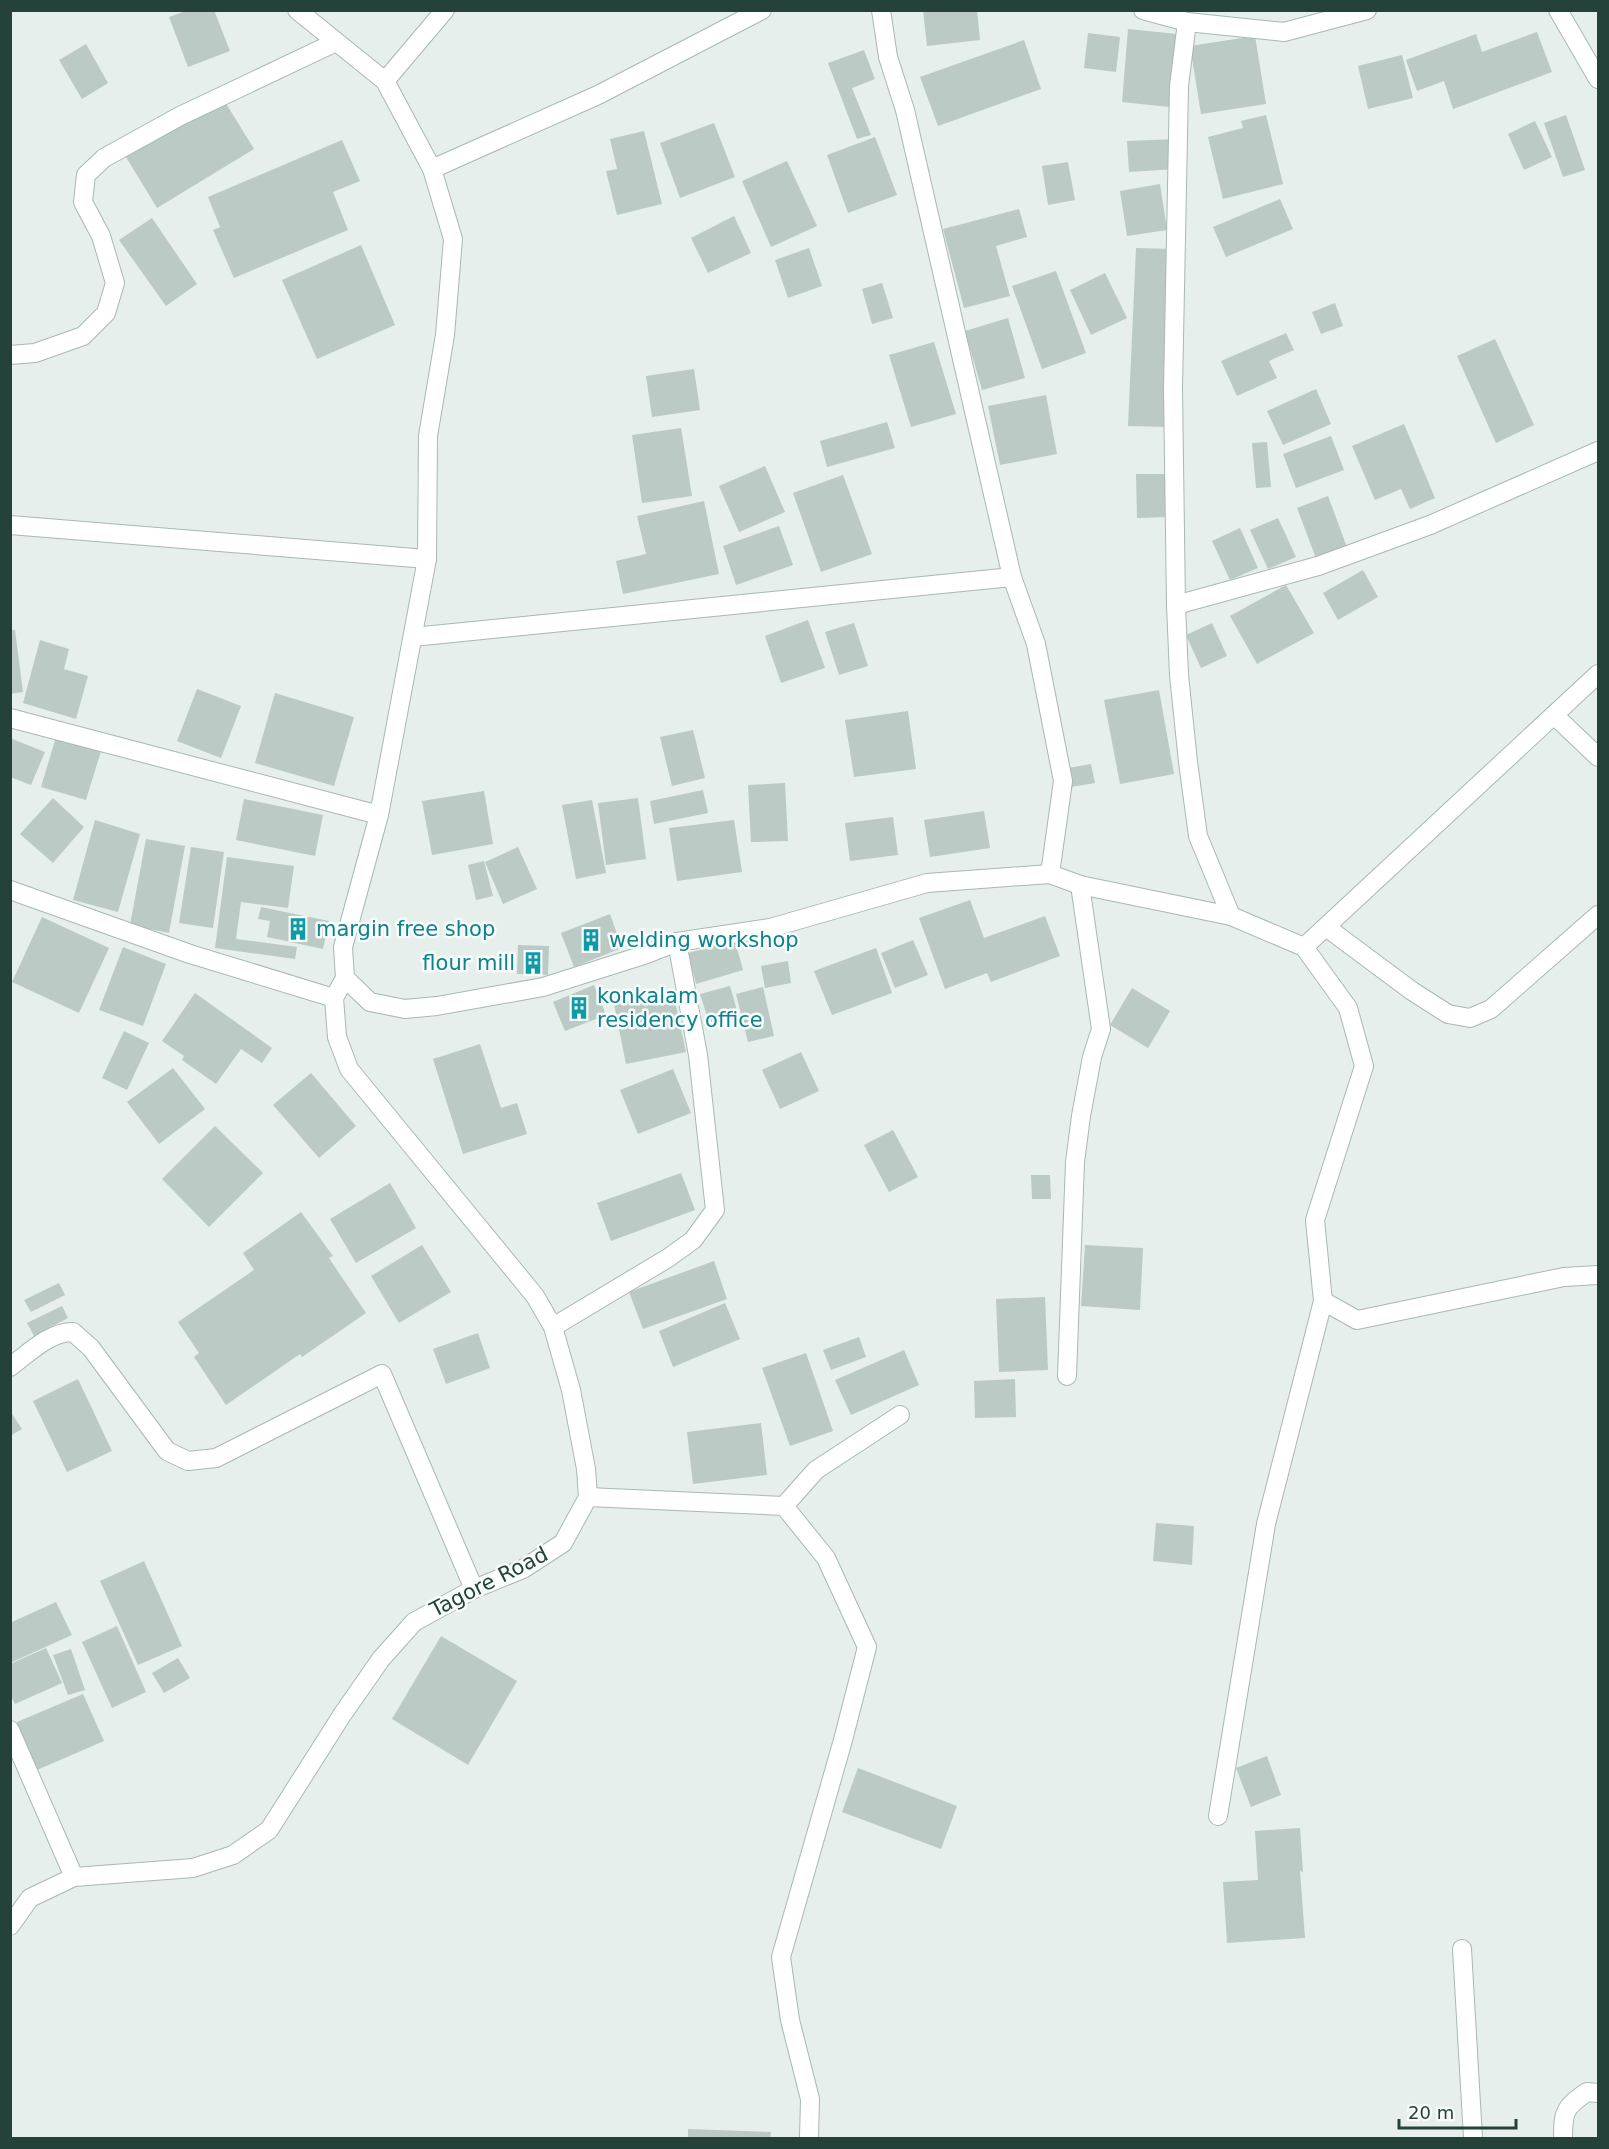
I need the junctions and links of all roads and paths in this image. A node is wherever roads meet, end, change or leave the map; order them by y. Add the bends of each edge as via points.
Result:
1 (297, 10) edge
2 (445, 10) edge
3 (762, 10) edge
4 (881, 10) edge
5 (1143, 10) edge
6 (1367, 10) edge
7 (1558, 10) edge
8 (1187, 22) junction
9 (336, 42) junction
10 (1599, 79) edge
11 (385, 81) junction
12 (432, 169) junction
13 (10, 355) edge
14 (1599, 451) edge
15 (10, 525) edge
16 (427, 560) junction
17 (1012, 577) junction
18 (1176, 605) junction
19 (413, 637) junction
20 (1599, 674) edge
21 (1554, 715) junction
22 (10, 718) edge
23 (1599, 757) edge
24 (379, 815) junction
25 (1050, 874) junction
26 (1080, 885) junction
27 (10, 890) edge
28 (1599, 915) edge
29 (1231, 916) junction
30 (1326, 927) junction
31 (677, 942) junction
32 (1304, 947) junction
33 (345, 978) junction
34 (334, 998) junction
35 (1599, 1275) edge
36 (1323, 1301) junction
37 (553, 1327) junction
38 (10, 1367) edge
39 (1067, 1376) dead end
40 (900, 1415) dead end
41 (588, 1497) junction
42 (784, 1506) junction
43 (474, 1589) junction
44 (10, 1730) edge
45 (1218, 1816) dead end
46 (74, 1877) junction
47 (10, 1926) edge
48 (1462, 1949) dead end
49 (1599, 2093) edge
50 (809, 2139) edge
51 (1473, 2139) edge
52 (1563, 2139) edge

1 - 9 street
2 - 11 street
3 - 12 street via 598,95
4 - 17 street via 888,57 904,110
5 - 8 street
6 - 8 street via 1284,32
7 - 10 street
8 - 18 street via 1179,86 1174,354
9 - 11 street
9 - 13 street via 180,117 104,158 92,169 86,175 84,202 101,236 115,283 106,313 83,336 35,353
11 - 12 street
12 - 16 street via 453,239 445,335 428,436
14 - 18 street via 1430,525 1329,562
15 - 16 street
16 - 19 street
17 - 19 street
17 - 25 street via 1036,644 1063,780
18 - 29 street via 1179,675 1198,836
19 - 24 street
20 - 21 street
21 - 23 street
21 - 30 street
22 - 24 street
24 - 33 street via 343,947
25 - 26 street
25 - 31 street via 927,883 770,928
26 - 29 street
26 - 39 street via 1101,1029 1092,1057 1075,1162
27 - 34 street via 190,954
28 - 30 street via 1491,1008 1470,1018 1448,1014
29 - 32 street
30 - 32 street
31 - 33 street via 543,987 405,1010 370,1002
31 - 37 street via 698,1055 715,1210 693,1240
32 - 36 street via 1348,1008 1364,1066 1315,1220
33 - 34 street
34 - 37 street via 336,1037 349,1069 535,1296
35 - 36 street via 1564,1277 1357,1320
36 - 45 street via 1266,1524
37 - 41 street via 580,1433
38 - 43 street via 43,1342 61,1332 73,1332 91,1348 167,1451 188,1461 216,1458 382,1374
40 - 42 street via 816,1470
41 - 42 street
41 - 43 street, Tagore Road via 563,1543 523,1569
42 - 50 street via 826,1558 867,1647 781,1957 790,2020 810,2099
43 - 46 street, Tagore Road via 414,1622 381,1659 269,1830 233,1855 193,1868
44 - 46 street
46 - 47 street, Tagore Road via 30,1898
48 - 51 street
49 - 52 street via 1587,2092 1569,2105

